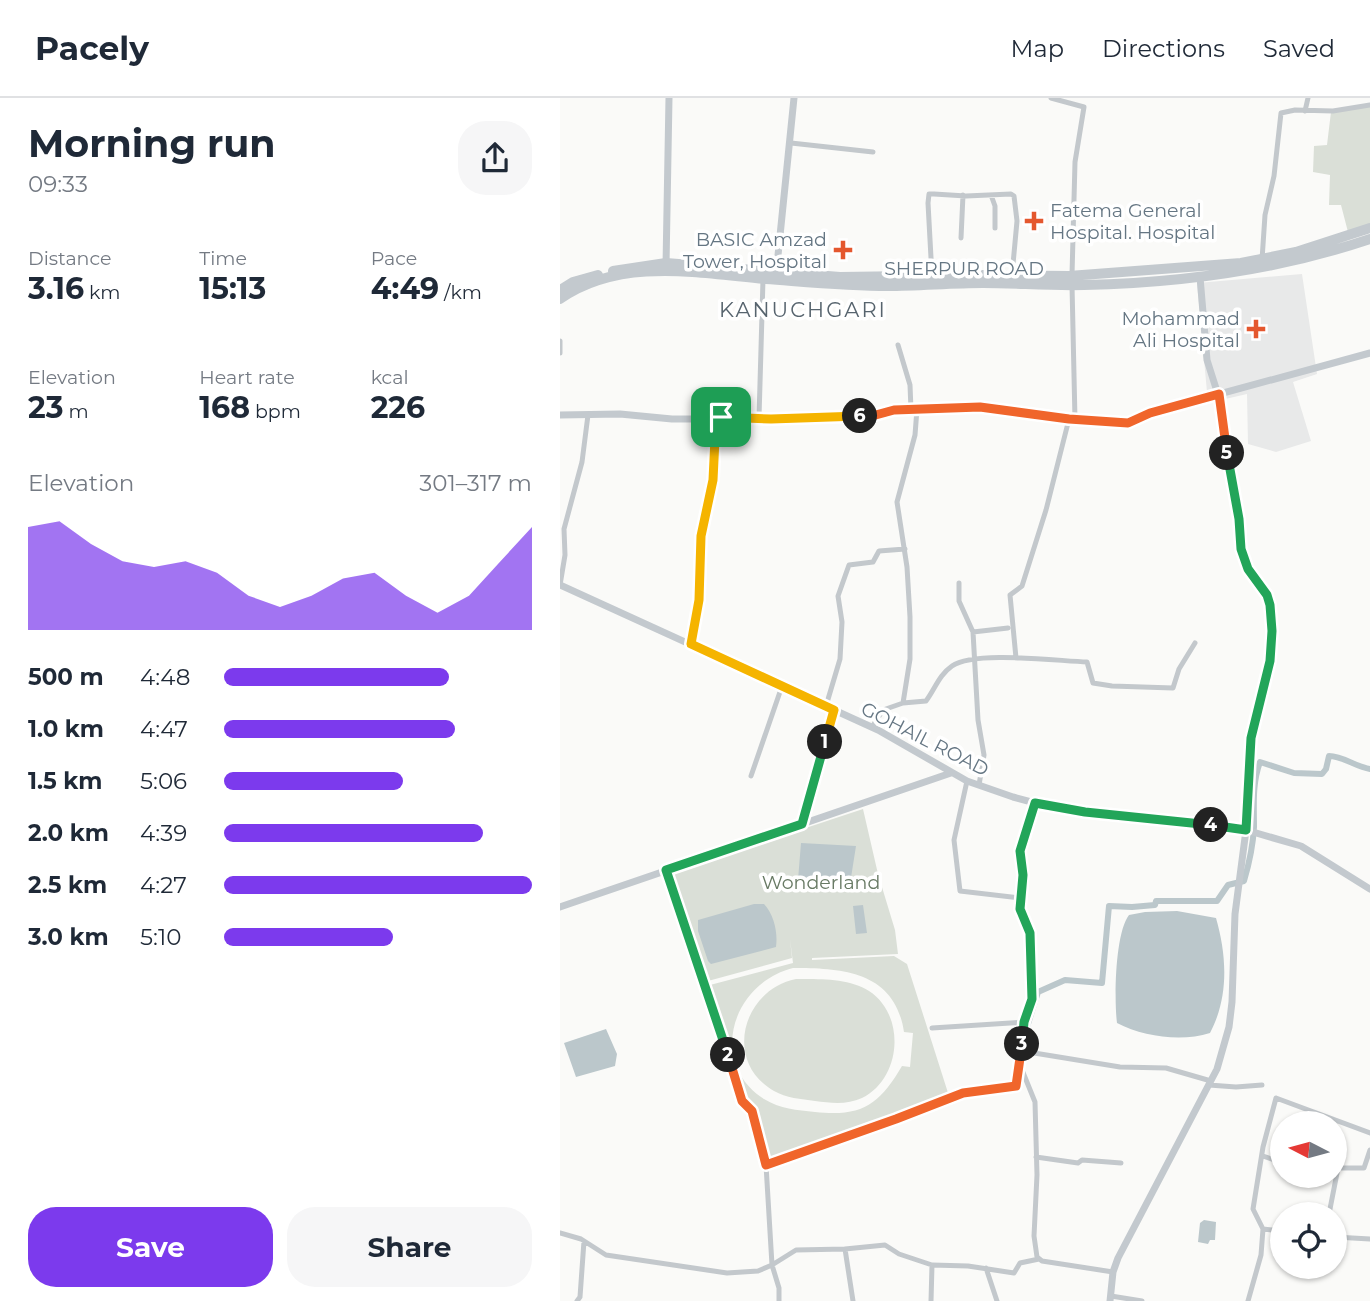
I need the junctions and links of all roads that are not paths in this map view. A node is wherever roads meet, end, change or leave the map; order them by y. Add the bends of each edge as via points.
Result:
1 (669, 98) edge
2 (794, 98) edge
3 (1051, 98) edge
4 (1308, 98) edge
5 (1370, 105) edge
6 (1305, 111) junction
7 (791, 143) junction
8 (873, 152) dead end
9 (963, 195) junction
10 (991, 195) junction
11 (995, 228) dead end
12 (1370, 228) edge
13 (961, 238) dead end
14 (1370, 239) edge
15 (1262, 263) junction
16 (666, 266) junction
17 (1012, 275) junction
18 (776, 276) junction
19 (932, 276) junction
20 (1200, 276) junction
21 (763, 279) junction
22 (1072, 281) junction
23 (564, 287) edge
24 (560, 299) edge
25 (560, 341) edge
26 (898, 345) dead end
27 (560, 353) edge
28 (1370, 353) edge
29 (1219, 394) junction
30 (914, 410) junction
31 (560, 415) edge
32 (588, 415) junction
33 (716, 418) junction
34 (758, 418) junction
35 (1072, 419) junction
36 (905, 549) junction
37 (959, 583) dead end
38 (560, 585) edge
39 (1008, 628) dead end
40 (973, 632) junction
41 (1195, 643) dead end
42 (691, 644) junction
43 (1016, 658) junction
44 (975, 659) junction
45 (782, 686) junction
46 (903, 703) junction
47 (830, 708) junction
48 (872, 727) junction
49 (951, 773) junction
50 (751, 776) dead end
51 (967, 782) junction
52 (979, 785) junction
53 (1035, 803) junction
54 (802, 824) junction
55 (1251, 831) junction
56 (666, 870) junction
57 (1370, 879) edge
58 (1370, 889) edge
59 (1020, 898) junction
60 (560, 907) edge
61 (1024, 1022) junction
62 (932, 1028) dead end
63 (1022, 1051) junction
64 (1020, 1065) junction
65 (1210, 1083) junction
66 (1262, 1085) dead end
67 (1370, 1133) edge
68 (1370, 1150) edge
69 (1263, 1156) junction
70 (1036, 1157) junction
71 (1270, 1158) edge
72 (1121, 1163) dead end
73 (766, 1165) junction
74 (1331, 1202) edge
75 (1263, 1229) junction
76 (1270, 1230) edge
77 (560, 1233) edge
78 (1347, 1238) edge
79 (1370, 1239) edge
80 (584, 1241) junction
81 (845, 1250) junction
82 (1039, 1259) junction
83 (772, 1265) junction
84 (932, 1265) junction
85 (986, 1268) junction
86 (1113, 1272) junction
87 (1110, 1298) edge
88 (577, 1301) edge
89 (779, 1301) edge
90 (852, 1301) edge
91 (931, 1301) edge
92 (997, 1301) edge
93 (1142, 1301) edge
94 (1248, 1301) edge

1 - 16 street
2 - 7 street
3 - 22 street via 1084,107 1075,162
4 - 6 street
5 - 6 street
6 - 15 street via 1286,111 1280,116
7 - 8 street
7 - 18 street
9 - 10 street
9 - 13 street
9 - 19 street via 929,194
10 - 11 street
10 - 17 street via 1011,194 1016,203
12 - 15 highway, SHERPUR ROAD
14 - 15 highway, SHERPUR ROAD via 1307,259
15 - 20 highway, SHERPUR ROAD
15 - 22 highway, SHERPUR ROAD
16 - 18 highway, SHERPUR ROAD
16 - 21 highway, SHERPUR ROAD
16 - 23 highway, SHERPUR ROAD
17 - 19 highway, SHERPUR ROAD
17 - 22 highway, SHERPUR ROAD
18 - 19 highway, SHERPUR ROAD
18 - 21 highway, SHERPUR ROAD
18 - 22 highway, SHERPUR ROAD via 888,286
20 - 22 highway, SHERPUR ROAD
20 - 29 street via 1207,360
21 - 34 street
22 - 35 street
23 - 24 highway, SHERPUR ROAD
25 - 27 street
26 - 30 street
28 - 29 street
29 - 35 street via 1128,423
29 - 55 street via 1241,549 1248,569 1267,595 1272,631 1270,661 1251,738
30 - 34 street via 872,416
30 - 35 street via 980,407
30 - 36 street via 915,435 897,502
31 - 32 street
32 - 33 street
32 - 38 street via 582,462 564,529
33 - 34 street
33 - 42 street via 713,480 701,536 699,600
35 - 43 street via 1022,586 1010,595
36 - 46 street via 911,638
36 - 47 street via 879,551 873,562 849,565 838,596 840,659
37 - 40 street via 959,601
38 - 42 street, GOHAIL ROAD
39 - 40 street
40 - 44 street
41 - 43 street via 1173,688 1093,683 1087,662
42 - 45 street, GOHAIL ROAD
43 - 44 street
44 - 46 street via 954,664 940,675 926,701
44 - 52 street via 984,755
45 - 47 street, GOHAIL ROAD
45 - 50 street
46 - 48 street via 883,710
47 - 48 street, GOHAIL ROAD
47 - 54 street
48 - 49 street, GOHAIL ROAD
49 - 51 street, GOHAIL ROAD
49 - 54 street
51 - 52 street, GOHAIL ROAD
51 - 59 street via 954,840 960,891
52 - 53 street, GOHAIL ROAD
53 - 55 street, GOHAIL ROAD
53 - 59 street via 1020,851
54 - 56 street
55 - 58 street, GOHAIL ROAD via 1301,846
55 - 65 street via 1239,878 1231,1015
56 - 60 street
56 - 73 street via 742,1101 752,1111
57 - 58 street
59 - 61 street via 1030,933 1031,962 1032,999
61 - 62 street
61 - 63 street
63 - 64 street
63 - 65 street via 1120,1067 1166,1068
64 - 70 street via 1035,1102
64 - 73 street via 1016,1086 963,1093
65 - 66 street
65 - 86 street
67 - 69 street via 1276,1098
68 - 74 street via 1364,1168 1338,1168
69 - 71 street
69 - 75 street via 1253,1209
70 - 72 street
70 - 82 street via 1034,1236
73 - 83 street
75 - 76 street
75 - 94 street
77 - 80 street
78 - 79 street
80 - 83 street via 606,1255 727,1273
80 - 88 street
81 - 83 street via 796,1250
81 - 84 street via 885,1245
81 - 90 street
82 - 85 street via 1020,1263 1014,1273
82 - 86 street
83 - 89 street
84 - 85 street
84 - 91 street
85 - 92 street
86 - 87 street
87 - 93 street

